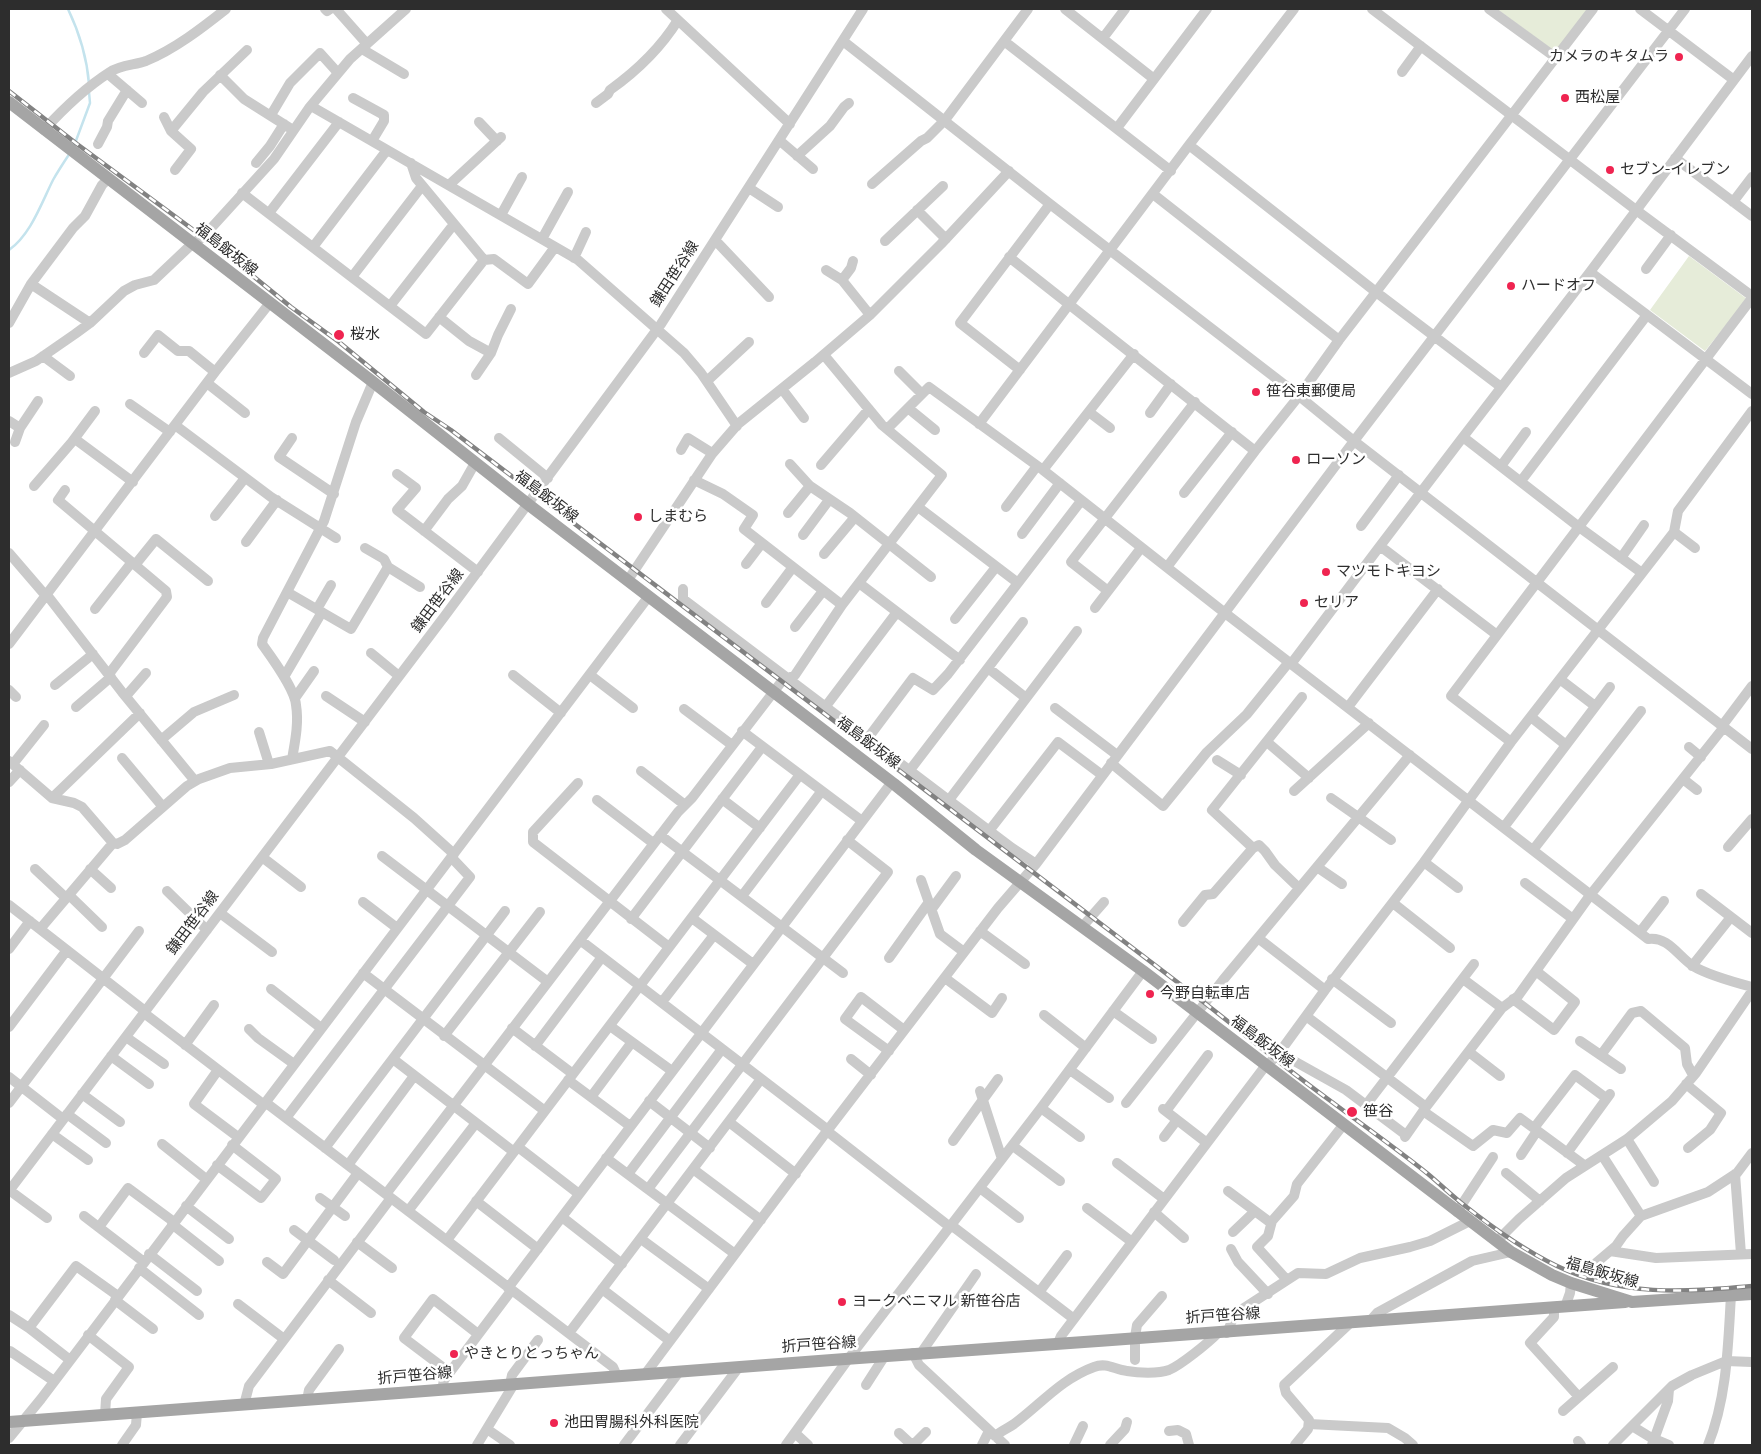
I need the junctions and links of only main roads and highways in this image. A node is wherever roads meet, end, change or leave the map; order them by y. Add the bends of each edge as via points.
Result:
1 (9, 102) edge
2 (1752, 1294) edge
3 (1632, 1302) junction
4 (15, 1421) edge

1 - 3 main road, 福島飯坂線 via 976,850 1142,971 1511,1252 1571,1283
2 - 3 main road, 福島飯坂線
3 - 4 main road, 折戸笹谷線

